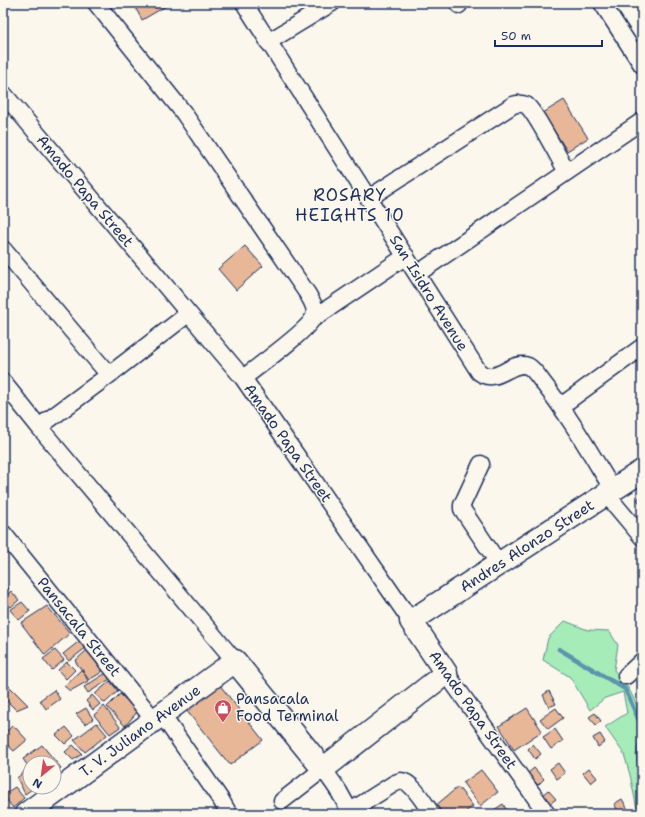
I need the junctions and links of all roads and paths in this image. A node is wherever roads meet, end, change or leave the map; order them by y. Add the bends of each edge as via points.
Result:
1 (96, 3) edge
2 (244, 3) edge
3 (332, 3) edge
4 (602, 3) edge
5 (268, 42) junction
6 (642, 65) edge
7 (3, 93) edge
8 (642, 121) edge
9 (567, 172) junction
10 (369, 198) junction
11 (3, 249) edge
12 (406, 256) junction
13 (418, 274) junction
14 (188, 314) junction
15 (314, 318) junction
16 (642, 347) edge
17 (109, 375) junction
18 (243, 378) junction
19 (3, 382) edge
20 (561, 406) junction
21 (38, 427) junction
22 (481, 464) dead end
23 (642, 471) edge
24 (610, 492) junction
25 (3, 533) edge
26 (642, 537) edge
27 (499, 564) junction
28 (411, 621) junction
29 (235, 661) junction
30 (642, 661) edge
31 (446, 673) junction
32 (626, 676) dead end
33 (158, 718) junction
34 (323, 769) junction
35 (282, 802) dead end
36 (349, 813) edge
37 (26, 814) edge
38 (229, 814) edge
39 (432, 814) edge
40 (547, 814) edge

1 - 15 street via 183,112 307,293 315,308
2 - 5 street, San Isidro Avenue
3 - 5 street
4 - 6 street
5 - 10 street, San Isidro Avenue
7 - 14 street, Amado Papa Street
8 - 9 street
9 - 10 street via 533,114 525,105 519,103
9 - 13 street
10 - 12 street, San Isidro Avenue
11 - 17 street
12 - 13 street, San Isidro Avenue
12 - 15 street
13 - 20 street, San Isidro Avenue via 479,372 491,377 519,365 528,367
14 - 17 street
14 - 18 street, Amado Papa Street
15 - 18 street
16 - 20 street
17 - 21 street
18 - 28 street, Amado Papa Street
19 - 21 street
20 - 24 street, San Isidro Avenue
21 - 29 street
22 - 27 street via 462,510
23 - 24 main road, Andres Alonzo Street
24 - 26 street, San Isidro Avenue
24 - 27 main road, Andres Alonzo Street
25 - 33 street, Pansacala Street
27 - 28 main road, Andres Alonzo Street
28 - 31 main road, Amado Papa Street
29 - 33 main road, T. V. Juliano Avenue
29 - 34 main road
30 - 32 street
31 - 34 main road
31 - 40 street, Amado Papa Street
33 - 37 main road, T. V. Juliano Avenue
33 - 38 street, Pansacala Street
34 - 35 street
34 - 36 street via 339,790
36 - 39 street via 402,781 413,787

